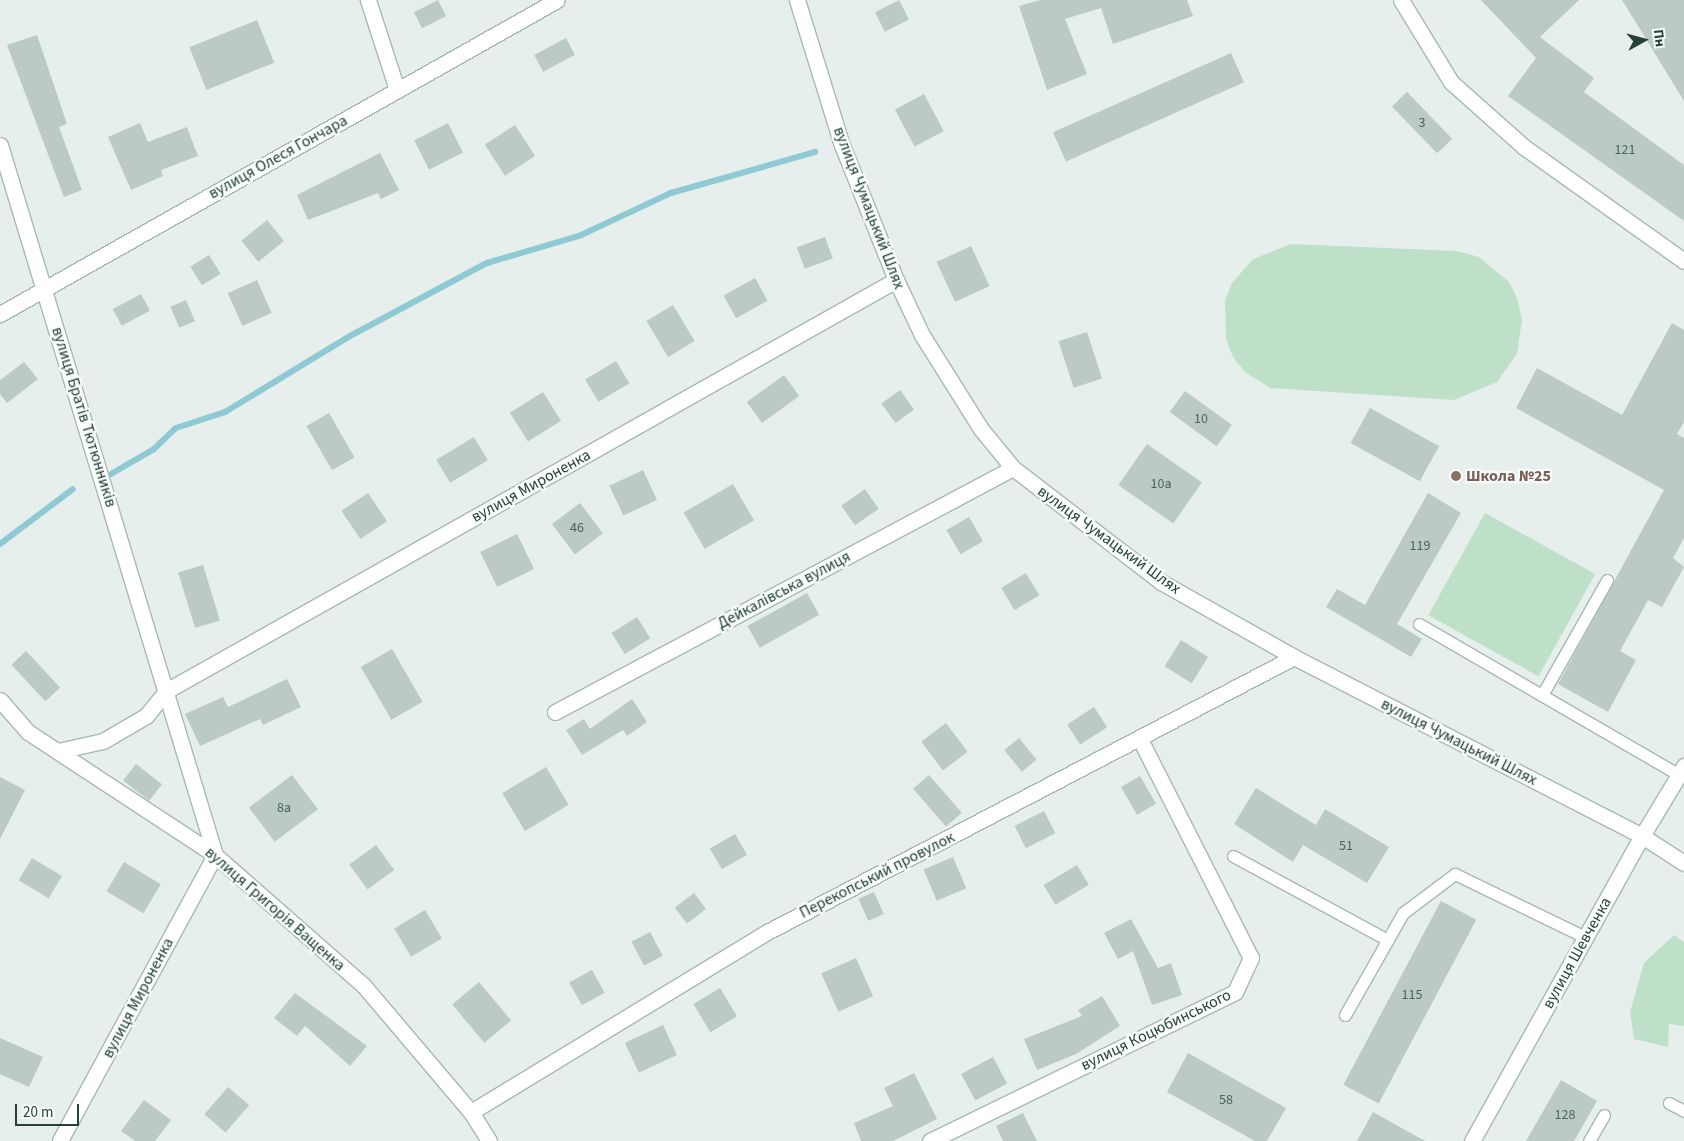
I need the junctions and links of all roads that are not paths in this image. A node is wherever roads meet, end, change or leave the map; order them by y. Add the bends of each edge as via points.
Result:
1 (368, 0) edge
2 (557, 0) edge
3 (797, 0) edge
4 (1401, 0) edge
5 (397, 90) junction
6 (0, 145) edge
7 (1684, 261) edge
8 (896, 280) junction
9 (45, 288) junction
10 (0, 314) edge
11 (1013, 468) junction
12 (1607, 580) dead end
13 (1419, 624) dead end
14 (1294, 657) junction
15 (166, 690) junction
16 (1542, 695) junction
17 (0, 700) edge
18 (555, 712) dead end
19 (1140, 739) junction
20 (58, 751) junction
21 (1681, 771) edge
22 (1642, 836) junction
23 (215, 855) junction
24 (1233, 856) dead end
25 (1684, 863) edge
26 (1585, 938) junction
27 (1388, 940) junction
28 (1346, 1015) dead end
29 (1669, 1104) dead end
30 (471, 1112) junction
31 (1684, 1112) edge
32 (1604, 1115) dead end
33 (60, 1141) edge
34 (489, 1141) edge
35 (930, 1141) edge
36 (1472, 1141) edge
37 (1589, 1141) edge

1 - 5 street
2 - 5 street, вулиця Олеся Гончара
3 - 8 street, вулиця Чумацький Шлях via 842,145
4 - 7 street via 1451,82 1524,146
5 - 9 street, вулиця Олеся Гончара
6 - 9 street, вулиця Братів Тютюнників
8 - 11 street, вулиця Чумацький Шлях via 922,335 976,422
8 - 15 street, вулиця Мироненка
9 - 10 street, вулиця Олеся Гончара
9 - 15 street, вулиця Братів Тютюнників
11 - 14 street, вулиця Чумацький Шлях via 1161,582
11 - 18 street, Дейкалівська вулиця
12 - 16 lane
13 - 16 lane
14 - 19 street, Перекопський провулок
14 - 22 street, вулиця Чумацький Шлях
15 - 20 street via 146,716 103,741
15 - 23 street, вулиця Братів Тютюнників
16 - 21 lane
17 - 20 street, вулиця Григорія Ващенка via 28,732
19 - 30 street, Перекопський провулок via 769,931
19 - 35 street, вулиця Коцюбинського via 1251,958 1236,992
20 - 23 street, вулиця Григорія Ващенка
21 - 22 street, вулиця Шевченка
22 - 25 street, вулиця Чумацький Шлях
22 - 26 street, вулиця Шевченка
23 - 30 street, вулиця Григорія Ващенка via 364,986
23 - 33 street, вулиця Мироненка
24 - 27 lane
26 - 27 lane via 1455,874 1403,913
26 - 36 street, вулиця Шевченка
27 - 28 lane
29 - 31 lane
30 - 34 street, вулиця Григорія Ващенка
32 - 37 lane

